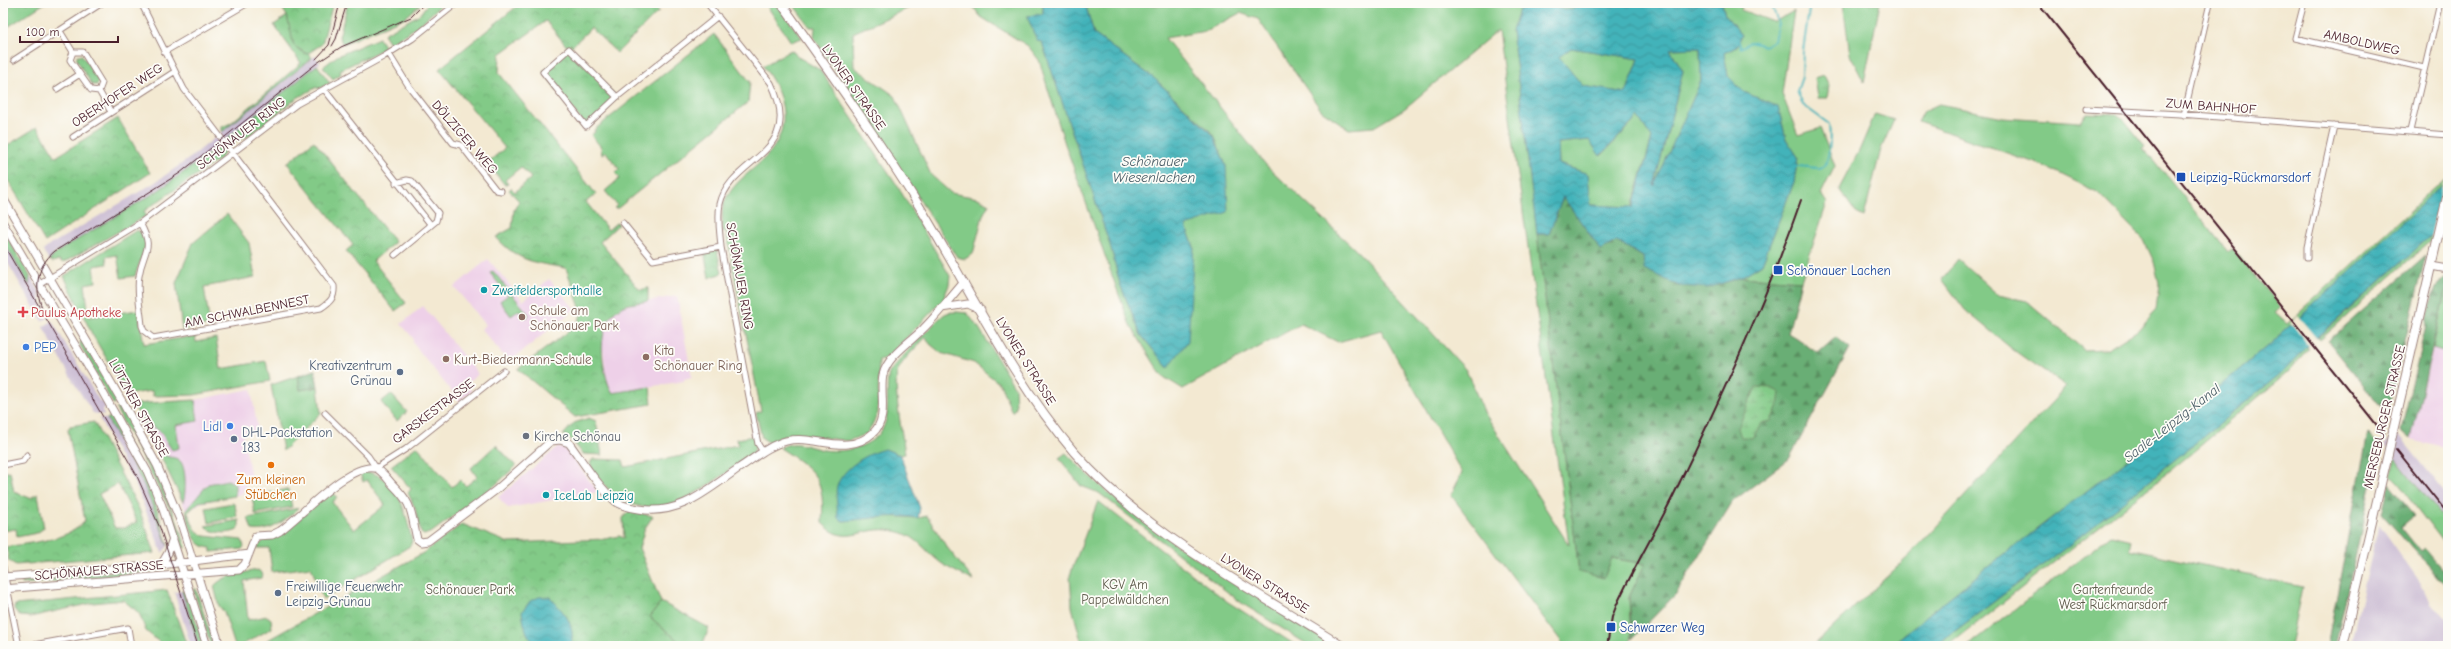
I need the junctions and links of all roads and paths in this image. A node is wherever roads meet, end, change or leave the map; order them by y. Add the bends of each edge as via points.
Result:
1 (102, 3) edge
2 (141, 3) edge
3 (248, 3) edge
4 (457, 3) edge
5 (707, 3) edge
6 (781, 3) edge
7 (2210, 3) edge
8 (2304, 3) edge
9 (2440, 3) edge
10 (718, 16) junction
11 (60, 31) junction
12 (73, 52) junction
13 (164, 52) junction
14 (389, 54) junction
15 (14, 60) dead end
16 (2424, 68) junction
17 (174, 72) junction
18 (80, 74) junction
19 (58, 89) dead end
20 (324, 89) junction
21 (99, 91) junction
22 (617, 97) junction
23 (2086, 110) dead end
24 (111, 112) junction
25 (2184, 115) junction
26 (2334, 126) junction
27 (2410, 131) junction
28 (2448, 135) edge
29 (73, 136) dead end
30 (232, 153) junction
31 (396, 183) junction
32 (501, 191) dead end
33 (2448, 193) edge
34 (3, 198) edge
35 (6, 210) edge
36 (3, 222) edge
37 (623, 222) dead end
38 (140, 223) junction
39 (431, 225) junction
40 (721, 247) junction
41 (395, 255) dead end
42 (2307, 258) dead end
43 (2431, 266) junction
44 (2448, 269) edge
45 (50, 277) junction
46 (964, 282) junction
47 (40, 284) junction
48 (941, 308) junction
49 (981, 310) junction
50 (504, 371) dead end
51 (325, 413) dead end
52 (763, 452) junction
53 (27, 455) dead end
54 (3, 464) edge
55 (376, 468) junction
56 (173, 538) junction
57 (249, 554) junction
58 (193, 562) junction
59 (181, 563) junction
60 (161, 565) junction
61 (3, 567) edge
62 (197, 574) junction
63 (185, 575) junction
64 (5, 583) edge
65 (19, 646) edge
66 (28, 646) edge
67 (131, 646) edge
68 (207, 646) edge
69 (220, 646) edge
70 (1342, 646) edge
71 (2343, 646) edge

1 - 11 street
2 - 13 street
3 - 13 street
4 - 14 street, SCHÖNAUER RING
5 - 10 street, SCHÖNAUER RING
6 - 46 main road, LYONER STRASSE via 916,200
7 - 25 street
8 - 16 street, AMBOLDWEG via 2296,38
9 - 16 street
10 - 22 street
10 - 40 street, SCHÖNAUER RING via 771,83 781,113 779,126 768,149 729,185 720,203
11 - 12 street
11 - 15 street
12 - 18 street via 70,60
12 - 21 street via 83,52 102,84
13 - 17 street
14 - 20 street, SCHÖNAUER RING
14 - 32 street, DÖLZIGER WEG via 408,85 453,143 461,145 496,190
16 - 27 street
17 - 24 street, OBERHOFER WEG
17 - 30 street via 184,90
18 - 19 street
18 - 21 street via 91,90
20 - 30 street, SCHÖNAUER RING via 297,104
20 - 31 street
21 - 24 street
22 - 22 street via 586,126 543,72 569,49
23 - 25 street, ZUM BAHNHOF
24 - 29 street, OBERHOFER WEG
25 - 26 street, ZUM BAHNHOF
26 - 27 street, ZUM BAHNHOF
26 - 42 street via 2307,246
27 - 28 street, ZUM BAHNHOF
30 - 38 street, SCHÖNAUER RING
30 - 38 street, AM SCHWALBENNEST via 334,286 335,293 331,301 321,308 153,338 142,326 138,277 149,243
31 - 39 street
31 - 39 street via 407,180 416,185 438,213 436,222
33 - 43 main road, MERSEBURGER STRASSE
34 - 35 main road, LÜTZNER STRASSE
35 - 45 main road, LÜTZNER STRASSE
36 - 47 main road, LÜTZNER STRASSE
37 - 40 street via 653,260
38 - 45 street, SCHÖNAUER RING
39 - 41 street
40 - 52 street, SCHÖNAUER RING via 758,444
43 - 44 main road
43 - 71 main road, MERSEBURGER STRASSE, bridge
45 - 47 street, SCHÖNAUER RING
45 - 58 main road, LÜTZNER STRASSE via 157,465 178,514
46 - 48 main road
46 - 49 main road, LYONER STRASSE
47 - 56 main road, LÜTZNER STRASSE via 147,471
48 - 49 main road via 968,304
48 - 52 main road via 890,361 883,375 882,415 873,433 858,443 844,446 801,439 784,441
49 - 70 main road, LYONER STRASSE via 1015,370 1044,413 1075,453 1135,512
50 - 55 street, GARSKESTRASSE via 406,449
51 - 55 street via 368,456
52 - 55 main road via 692,500 672,509 655,512 634,509 615,501 569,443 560,440 551,442 467,513 428,542 417,539 409,506 404,497
53 - 54 street via 23,461
55 - 57 main road, GARSKESTRASSE via 362,470 334,485 280,531 265,537 256,536
56 - 59 main road, LÜTZNER STRASSE
56 - 60 main road
57 - 58 main road
57 - 62 main road, GARSKESTRASSE via 239,570
58 - 59 main road, SCHÖNAUER STRASSE
58 - 62 main road, LÜTZNER STRASSE
59 - 60 main road, SCHÖNAUER STRASSE
59 - 63 main road, LÜTZNER STRASSE
60 - 64 main road, SCHÖNAUER STRASSE
61 - 64 street
62 - 63 main road, SCHÖNAUER STRASSE
62 - 69 main road, LÜTZNER STRASSE
63 - 64 main road, SCHÖNAUER STRASSE
63 - 68 main road, LÜTZNER STRASSE
64 - 65 street
66 - 67 street via 128,628

